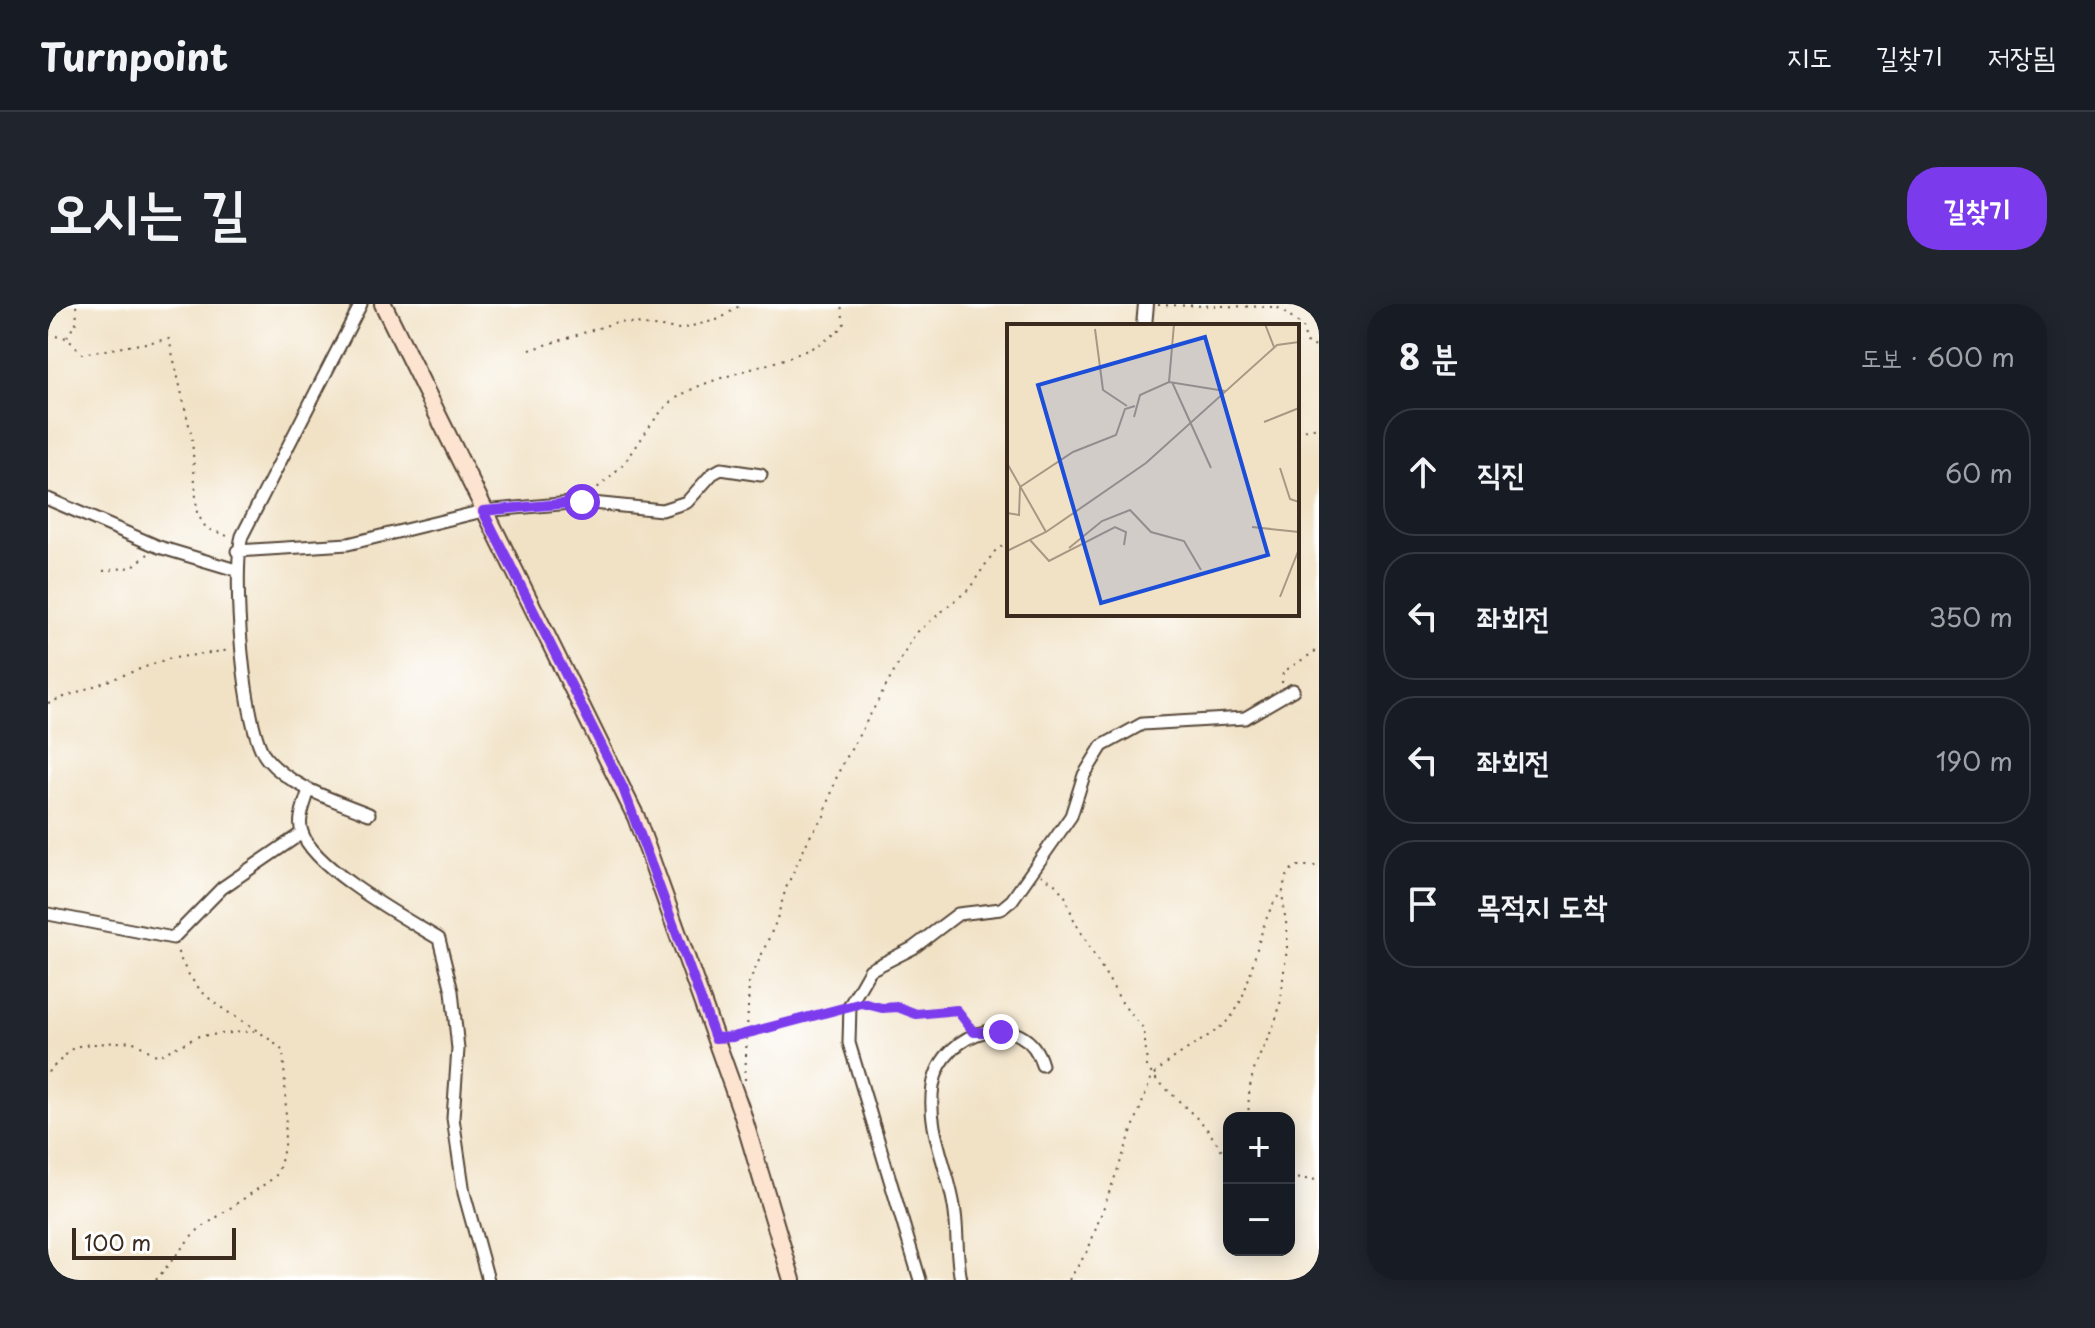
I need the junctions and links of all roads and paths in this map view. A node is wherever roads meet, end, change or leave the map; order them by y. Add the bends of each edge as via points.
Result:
1 (76, 304) edge
2 (361, 304) edge
3 (383, 304) edge
4 (742, 304) edge
5 (841, 304) edge
6 (1146, 304) edge
7 (1144, 324) edge
8 (48, 335) edge
9 (67, 338) junction
10 (1319, 348) edge
11 (530, 350) dead end
12 (1319, 427) edge
13 (1299, 431) edge
14 (761, 475) dead end
15 (48, 499) edge
16 (582, 502) junction
17 (483, 511) junction
18 (242, 536) junction
19 (1007, 542) edge
20 (159, 547) junction
21 (237, 551) junction
22 (236, 570) junction
23 (103, 571) dead end
24 (242, 648) junction
25 (1319, 649) edge
26 (1289, 692) joint
27 (48, 703) edge
28 (309, 789) junction
29 (369, 814) dead end
30 (302, 833) junction
31 (1319, 866) edge
32 (1031, 870) junction
33 (1283, 891) junction
34 (48, 914) edge
35 (173, 938) junction
36 (850, 1005) junction
37 (254, 1031) junction
38 (745, 1032) junction
39 (974, 1032) junction
40 (715, 1038) junction
41 (1042, 1065) dead end
42 (48, 1072) edge
43 (1153, 1076) junction
44 (745, 1082) dead end
45 (1249, 1112) edge
46 (1223, 1152) edge
47 (1295, 1178) edge
48 (1319, 1180) edge
49 (156, 1280) edge
50 (488, 1280) edge
51 (792, 1280) edge
52 (920, 1280) edge
53 (961, 1280) edge
54 (1069, 1280) edge

1 - 9 path via 77,321
2 - 18 street
3 - 17 main road
4 - 11 path via 720,319 680,329 617,322
5 - 16 path via 844,324 823,343 701,384 673,400 646,429 631,456
6 - 7 street
6 - 10 path via 1277,307 1303,327 1306,343
8 - 9 path
9 - 18 path via 82,354 169,339 192,438 197,513 215,533
12 - 13 path
14 - 16 street via 721,469 687,502 662,510
15 - 20 street
16 - 17 street
17 - 21 street via 348,544
17 - 40 main road via 623,788
18 - 21 street
19 - 38 path via 994,552 969,589 915,634 896,663 786,888 749,983
20 - 22 street
20 - 23 path via 132,567
21 - 22 street
22 - 24 street
24 - 27 path via 167,659
24 - 28 street via 258,747 277,770
25 - 26 path via 1283,672 1280,679
26 - 32 street via 1245,718 1157,721 1114,737 1090,760 1071,816
28 - 29 street
28 - 30 street
30 - 35 street via 222,888
30 - 50 street via 329,866 439,939 458,1049 453,1118 464,1193
31 - 33 path via 1295,866
32 - 36 street via 1001,909 958,914 913,948 870,970
32 - 43 path via 1065,896 1124,1006 1144,1029 1147,1066
33 - 43 path via 1273,900 1235,1013
33 - 45 path via 1287,930 1279,1015 1248,1080
34 - 35 street
35 - 37 path via 196,987
36 - 38 path
36 - 39 path via 898,1007 916,1014 957,1010
36 - 52 street via 851,1054
37 - 42 path via 199,1036 158,1056 132,1041 82,1045
37 - 49 path via 283,1051 287,1097 280,1168 275,1177 194,1233
38 - 40 path
38 - 44 path
39 - 41 street via 1016,1034 1032,1045
39 - 53 street via 943,1060 933,1094 935,1137 956,1214
40 - 51 main road
43 - 46 path via 1204,1125
43 - 54 path via 1088,1250
47 - 48 path

